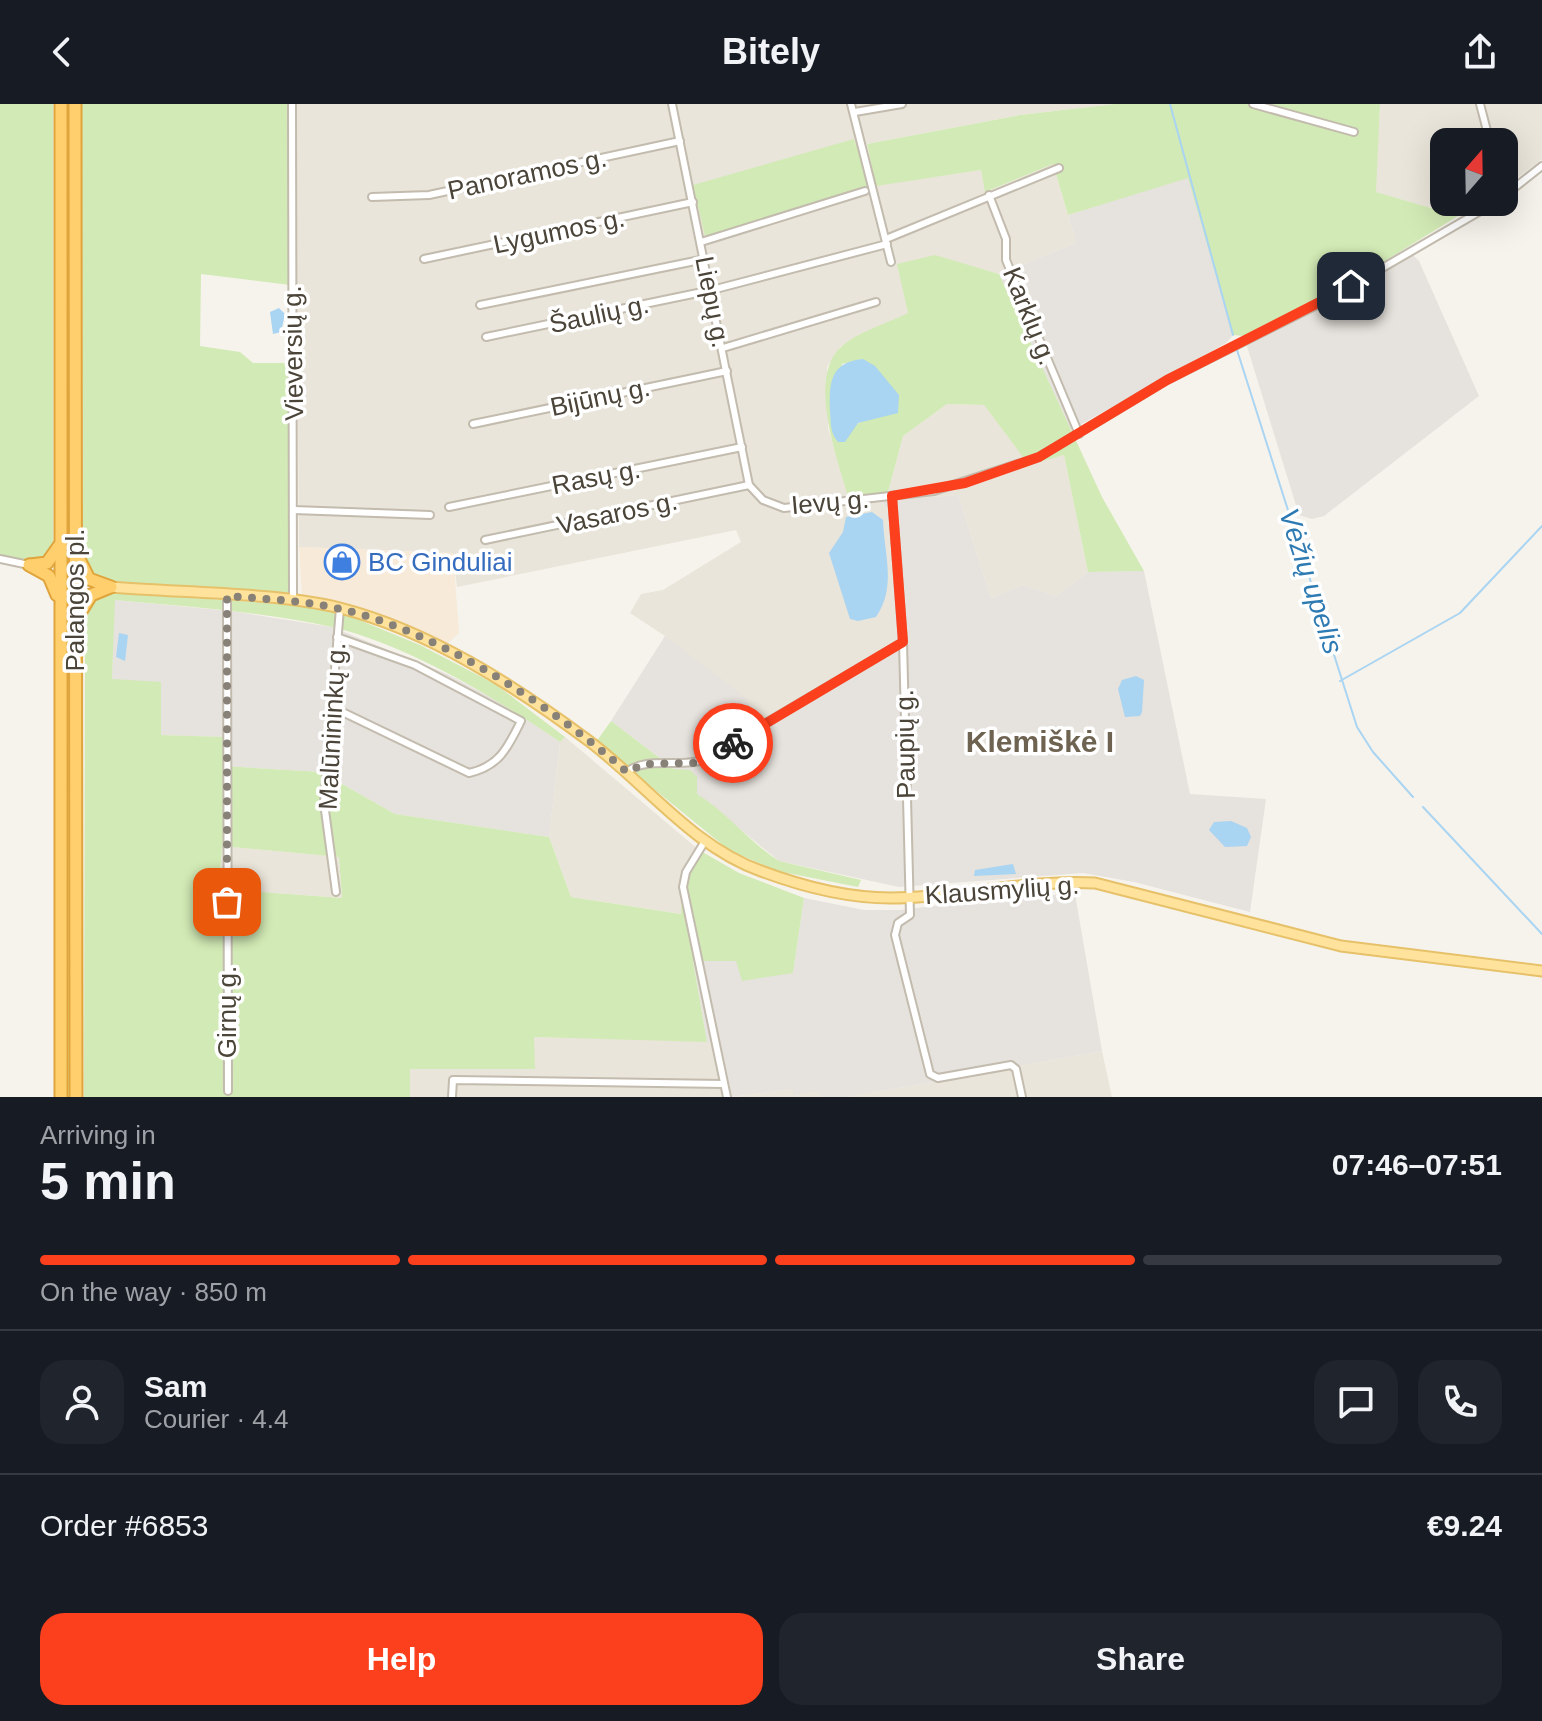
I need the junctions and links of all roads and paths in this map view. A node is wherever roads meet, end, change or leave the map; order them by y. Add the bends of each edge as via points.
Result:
1 (61, 104) edge
2 (75, 104) edge
3 (292, 104) edge
4 (672, 104) edge
5 (851, 104) edge
6 (902, 104) edge
7 (1253, 104) edge
8 (1480, 104) edge
9 (855, 112) junction
10 (1486, 128) edge
11 (1354, 132) dead end
12 (680, 141) junction
13 (1542, 166) edge
14 (1059, 168) dead end
15 (1518, 185) edge
16 (865, 191) dead end
17 (989, 195) junction
18 (372, 197) dead end
19 (693, 202) junction
20 (1472, 216) edge
21 (701, 242) junction
22 (887, 242) junction
23 (424, 259) dead end
24 (705, 259) junction
25 (891, 262) dead end
26 (712, 290) junction
27 (876, 302) dead end
28 (480, 305) dead end
29 (486, 337) dead end
30 (723, 348) junction
31 (727, 371) junction
32 (473, 424) dead end
33 (1079, 434) junction
34 (742, 447) junction
35 (749, 485) junction
36 (892, 496) junction
37 (449, 507) dead end
38 (294, 510) junction
39 (430, 515) dead end
40 (485, 540) dead end
41 (60, 544) junction
42 (75, 547) junction
43 (0, 559) edge
44 (29, 565) junction
45 (111, 587) junction
46 (227, 596) junction
47 (293, 601) junction
48 (340, 608) junction
49 (61, 618) junction
50 (76, 620) junction
51 (337, 637) junction
52 (903, 642) junction
53 (332, 707) junction
54 (627, 772) junction
55 (705, 841) junction
56 (336, 892) dead end
57 (910, 897) junction
58 (1542, 971) edge
59 (724, 1084) junction
60 (228, 1091) dead end
61 (61, 1097) edge
62 (76, 1097) edge
63 (452, 1097) edge
64 (727, 1097) edge
65 (1022, 1097) edge

1 - 41 highway, Palangos pl.
2 - 42 highway, Palangos pl.
3 - 38 street, Vieversių g.
4 - 12 street, Liepų g.
5 - 9 street
6 - 9 street
7 - 11 street
8 - 10 street
9 - 22 street
12 - 18 street, Panoramos g. via 429,195
12 - 19 street, Liepų g.
13 - 15 street
14 - 17 street, Šaulių g.
16 - 21 street
17 - 22 street, Šaulių g.
17 - 33 street, Karklų g. via 1006,239 1006,260
19 - 21 street, Liepų g.
19 - 23 street, Lygumos g.
20 - 33 street, Ievų g. via 1329,299 1167,380
21 - 24 street, Liepų g.
22 - 25 street
22 - 26 street, Šaulių g.
24 - 26 street, Liepų g.
24 - 28 street
26 - 29 street, Šaulių g.
26 - 30 street, Liepų g.
27 - 30 street
30 - 31 street, Liepų g.
31 - 32 street, Bijūnų g.
31 - 34 street, Liepų g.
33 - 36 street, Ievų g. via 1039,457 965,483
34 - 35 street, Liepų g.
34 - 37 street, Rasų g.
35 - 36 street, Ievų g. via 784,508
35 - 40 street, Vasaros g.
36 - 52 street, Paupių g.
38 - 39 street
38 - 47 street, Vieversių g.
41 - 44 highway via 47,563
41 - 49 highway, Palangos pl.
42 - 45 highway via 85,575
42 - 50 highway, Palangos pl.
43 - 44 street
44 - 49 highway via 53,581
45 - 46 main road, Klausmylių g.
45 - 50 highway via 91,595
46 - 47 main road, Klausmylių g.
46 - 60 street, Girnų g.
47 - 48 main road, Klausmylių g.
48 - 51 street, Malūnininkų g.
48 - 54 main road, Klausmylių g. via 447,651 556,717
49 - 61 highway, Palangos pl.
50 - 62 highway, Palangos pl.
51 - 53 street, Malūnininkų g.
51 - 53 street via 415,665 521,721 505,754 488,769 469,773
52 - 54 street via 703,760 639,765
52 - 57 street, Paupių g.
53 - 56 street, Malūnininkų g. via 324,803
54 - 55 main road, Klausmylių g.
55 - 57 main road, Klausmylių g. via 736,861 777,877 865,896
55 - 59 street via 683,887
57 - 58 main road, Klausmylių g. via 1095,883 1341,946
57 - 65 street via 910,915 898,923 895,935 928,1071 938,1078 1011,1065
59 - 63 street via 453,1080
59 - 64 street

